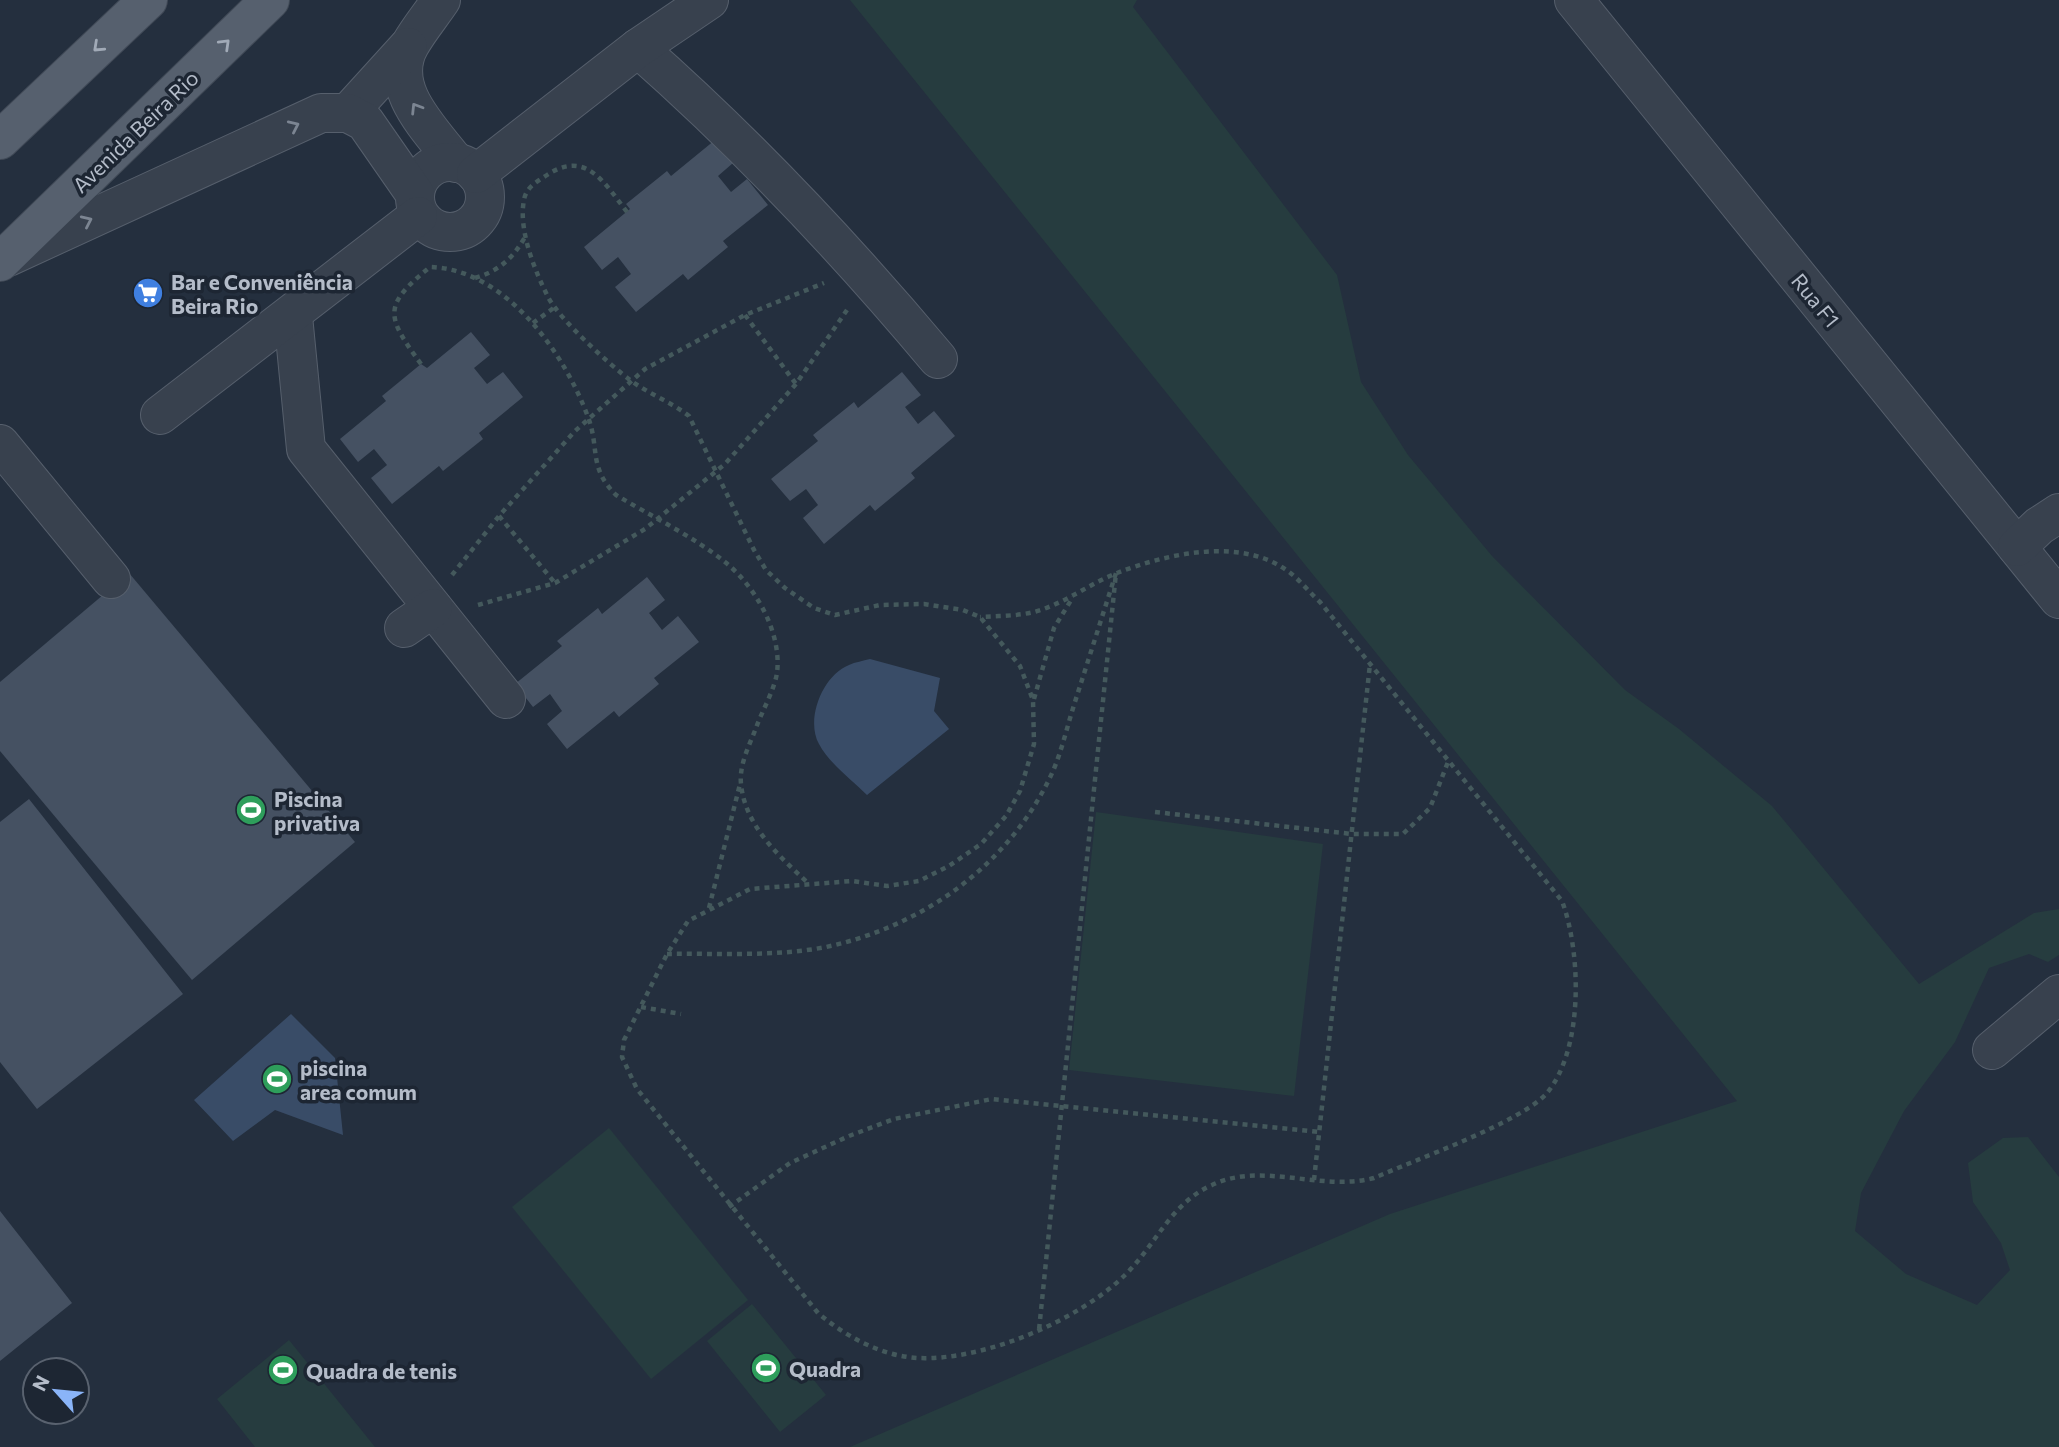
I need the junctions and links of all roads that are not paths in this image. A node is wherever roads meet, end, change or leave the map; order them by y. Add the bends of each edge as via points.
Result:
1 (148, 0) edge
2 (270, 0) edge
3 (441, 0) edge
4 (709, 0) edge
5 (1574, 0) edge
6 (408, 47) junction
7 (638, 48) junction
8 (348, 113) junction
9 (2, 135) edge
10 (466, 168) junction
11 (417, 205) junction
12 (1, 261) edge
13 (293, 316) junction
14 (938, 359) dead end
15 (160, 415) dead end
16 (0, 444) edge
17 (2059, 513) edge
18 (2017, 547) junction
19 (111, 579) dead end
20 (2059, 599) edge
21 (506, 699) dead end
22 (2059, 994) edge
23 (1992, 1050) dead end

1 -> 9 main road
12 -> 2 main road, Avenida Beira Rio
3 - 6 street
4 - 7 street
5 - 18 street, Rua F1
6 - 8 street
10 -> 6 street via 411,104 402,76
7 - 10 street
7 - 14 street via 729,130 866,273
8 - 11 street via 365,122
12 -> 8 street via 321,113
10 - 11 street via 445,163 425,173
10 - 11 street via 485,195 479,217 471,225 450,232 438,230
11 - 13 street
13 - 15 street
13 - 21 street via 306,449 427,614
16 - 19 street
17 - 18 street
18 - 20 street, Rua F1
22 - 23 street

